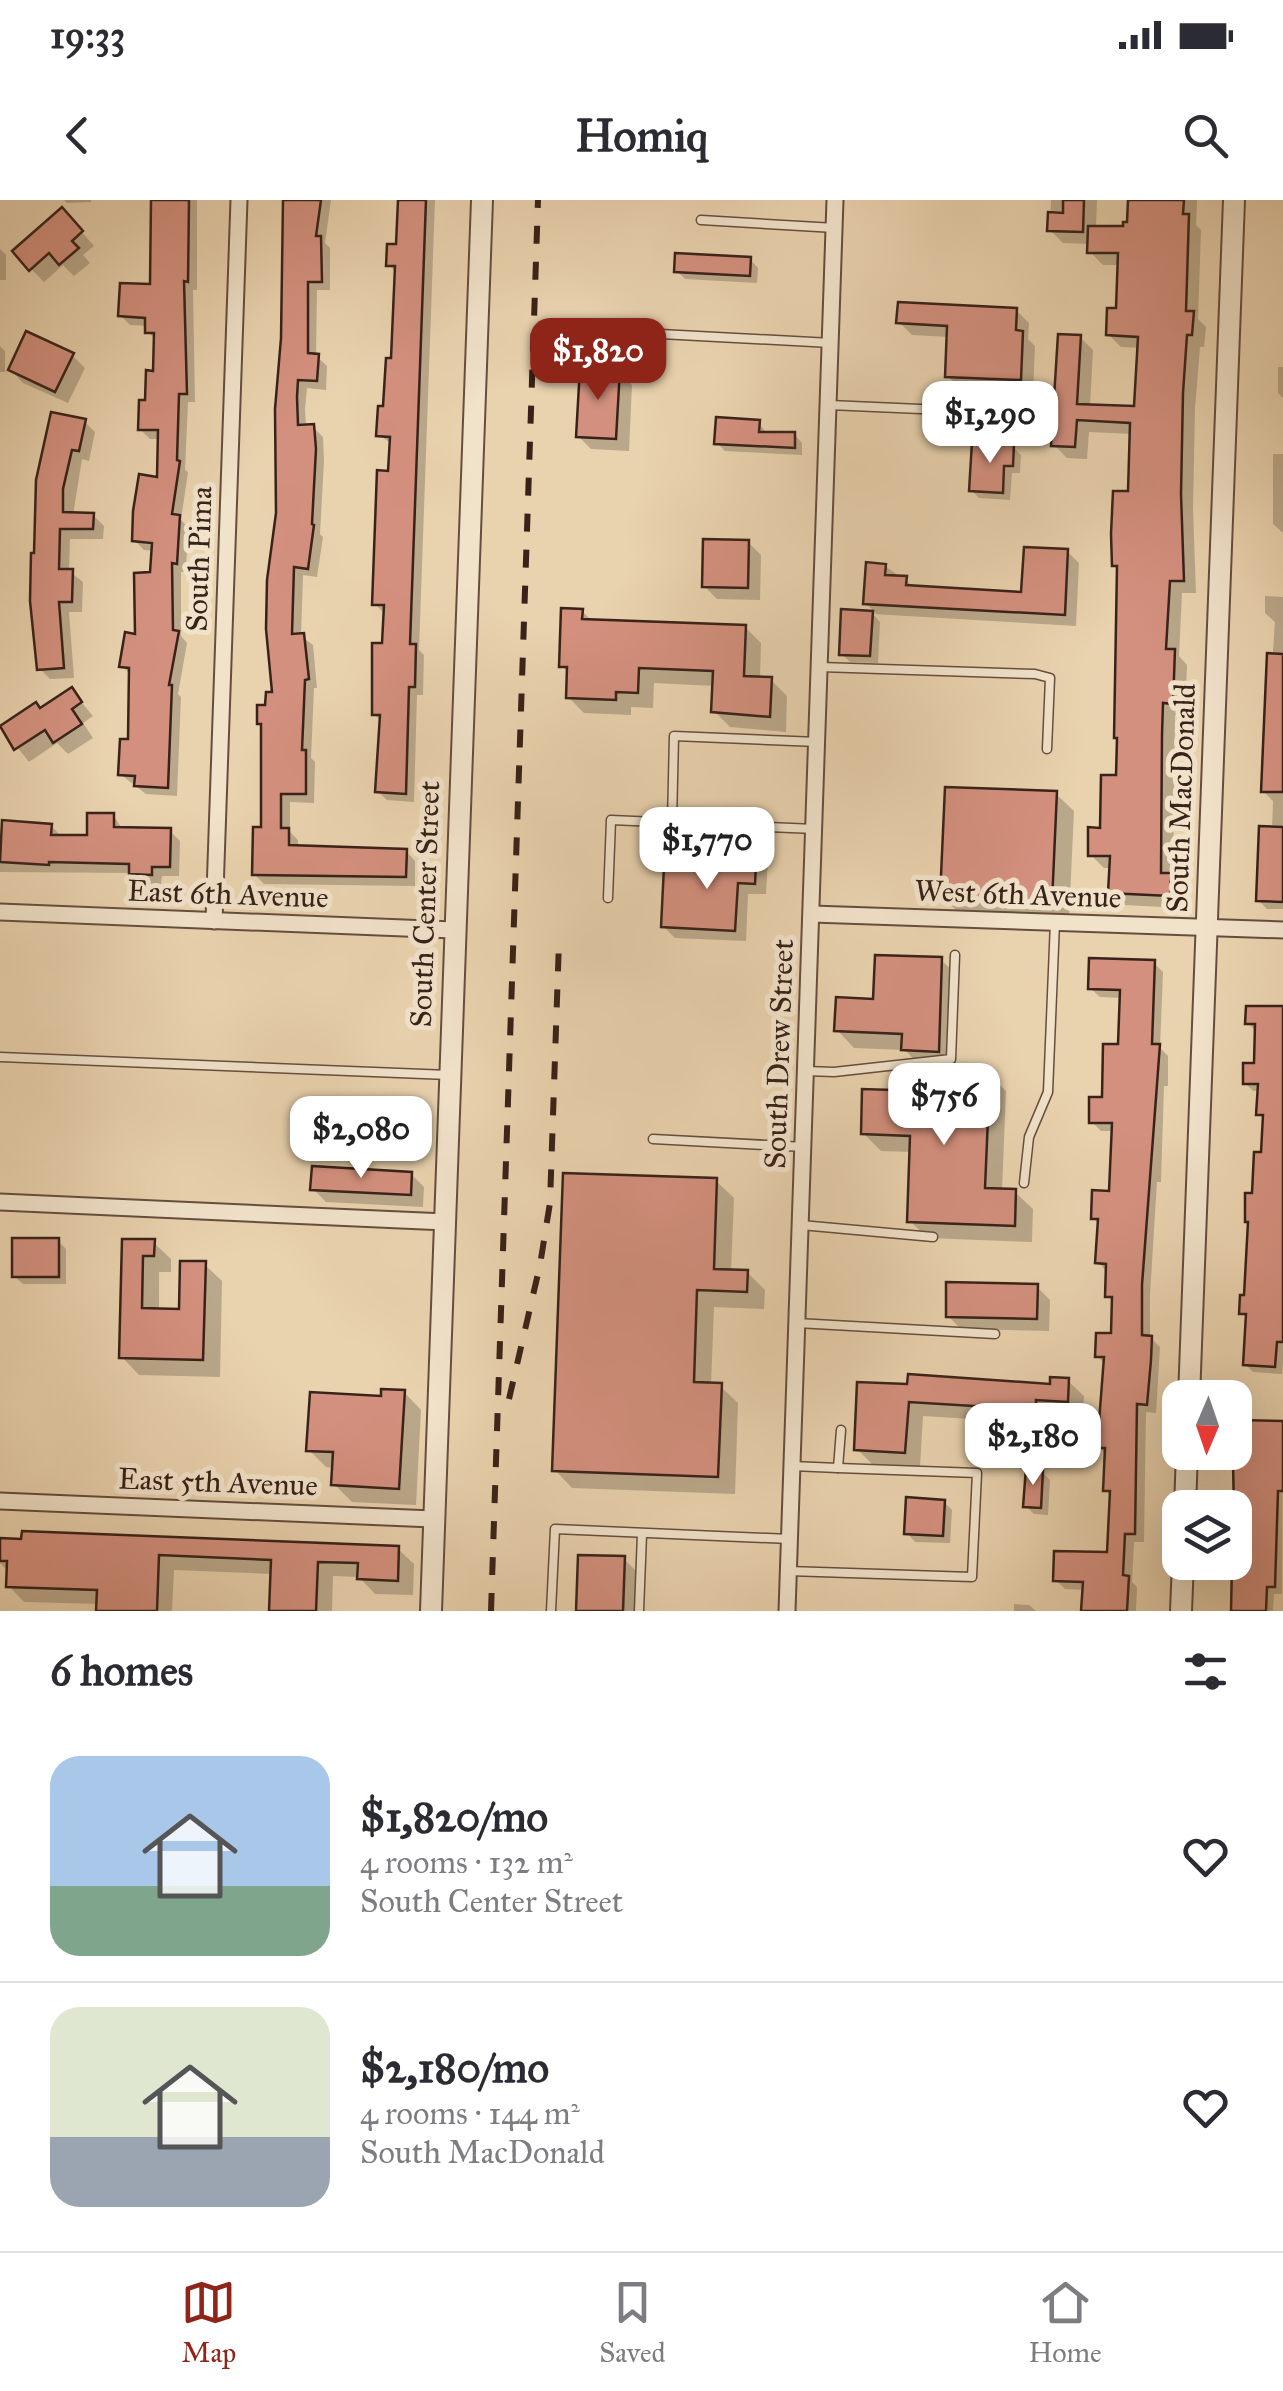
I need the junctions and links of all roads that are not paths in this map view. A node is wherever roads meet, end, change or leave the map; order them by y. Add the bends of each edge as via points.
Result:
1 (239, 200) edge
2 (482, 200) edge
3 (836, 200) edge
4 (1234, 200) edge
5 (701, 220) dead end
6 (834, 228) junction
7 (623, 332) dead end
8 (831, 343) junction
9 (829, 405) junction
10 (989, 412) dead end
11 (820, 667) junction
12 (818, 742) junction
13 (1047, 749) dead end
14 (672, 822) junction
15 (815, 828) junction
16 (608, 898) dead end
17 (0, 912) edge
18 (812, 914) junction
19 (214, 920) junction
20 (1055, 922) junction
21 (1206, 928) junction
22 (454, 930) junction
23 (1283, 930) edge
24 (955, 954) dead end
25 (0, 1057) edge
26 (806, 1071) junction
27 (449, 1076) junction
28 (652, 1139) dead end
29 (804, 1148) junction
30 (1024, 1183) dead end
31 (0, 1202) edge
32 (446, 1222) junction
33 (801, 1225) junction
34 (933, 1237) dead end
35 (798, 1323) junction
36 (995, 1334) dead end
37 (1190, 1380) edge
38 (841, 1430) dead end
39 (792, 1466) junction
40 (838, 1468) junction
41 (0, 1501) edge
42 (434, 1519) junction
43 (642, 1534) junction
44 (790, 1539) junction
45 (788, 1571) junction
46 (1182, 1580) edge
47 (431, 1611) edge
48 (552, 1611) edge
49 (639, 1611) edge
50 (787, 1611) edge
51 (1181, 1611) edge

1 - 19 street, South Pima
2 - 22 street, South Center Street
3 - 6 street, South Drew Street
4 - 21 street, South MacDonald
5 - 6 lane
6 - 8 street, South Drew Street
7 - 8 lane
8 - 9 street, South Drew Street
9 - 10 lane
9 - 11 street, South Drew Street
11 - 12 street, South Drew Street
11 - 13 lane via 1050,678
12 - 14 lane via 674,736
12 - 15 street, South Drew Street
14 - 15 lane
14 - 16 lane via 611,820
15 - 18 street, South Drew Street
17 - 19 street, East 6th Avenue
18 - 20 street, West 6th Avenue
18 - 26 street, South Drew Street
19 - 22 street, East 6th Avenue
20 - 21 street, West 6th Avenue
20 - 30 lane via 1048,1092 1029,1137
21 - 23 street, West 6th Avenue
21 - 37 street, South MacDonald
22 - 27 street, South Center Street
24 - 26 lane via 950,1059
25 - 27 lane
26 - 29 street, South Drew Street
27 - 32 street, South Center Street
28 - 29 lane
29 - 33 street, South Drew Street
31 - 32 street
32 - 42 street, South Center Street
33 - 34 lane
33 - 35 street, South Drew Street
35 - 36 lane
35 - 39 street, South Drew Street
38 - 40 lane
39 - 40 lane
39 - 44 street, South Drew Street
40 - 45 lane via 976,1474 972,1577
41 - 42 street, East 5th Avenue
42 - 47 street, South Center Street
43 - 44 lane
43 - 48 lane via 555,1529
43 - 49 lane
44 - 45 street, South Drew Street
45 - 50 street, South Drew Street
46 - 51 street

